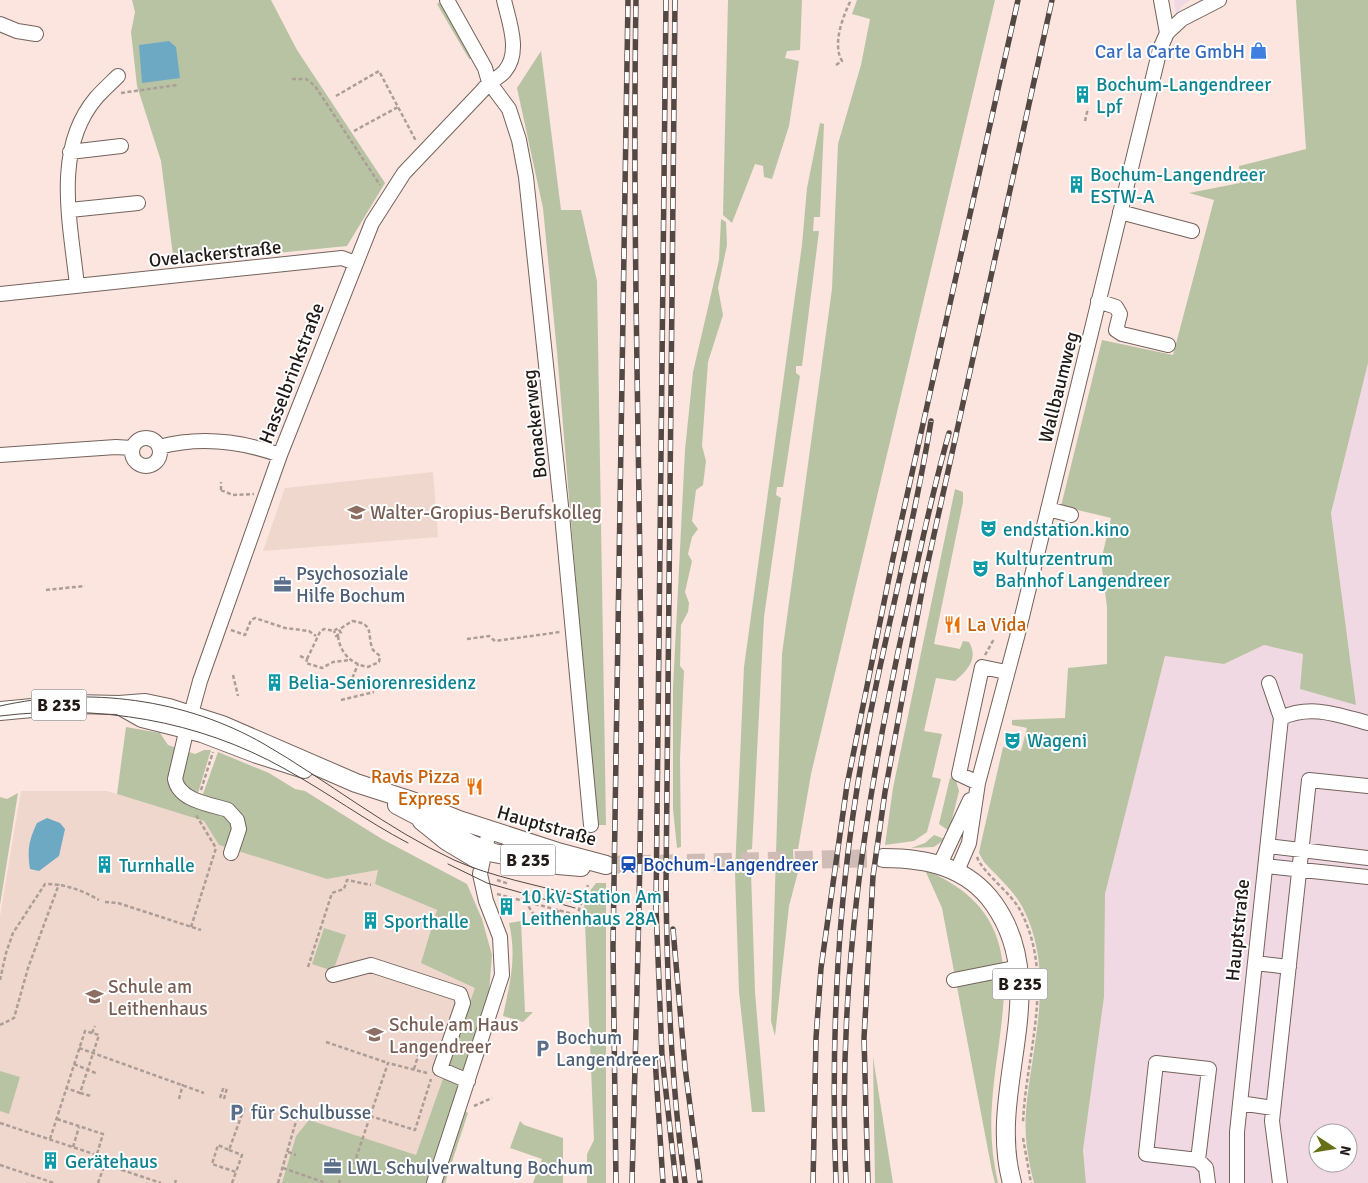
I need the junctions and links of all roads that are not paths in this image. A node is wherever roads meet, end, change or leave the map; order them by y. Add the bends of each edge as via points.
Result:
1 (447, 0) edge
2 (504, 0) edge
3 (1161, 0) edge
4 (1219, 0) edge
5 (0, 24) edge
6 (1167, 33) junction
7 (36, 34) dead end
8 (118, 76) dead end
9 (489, 82) junction
10 (121, 146) dead end
11 (70, 152) junction
12 (138, 203) dead end
13 (70, 210) junction
14 (1120, 212) junction
15 (1192, 231) dead end
16 (355, 263) junction
17 (77, 286) junction
18 (0, 294) edge
19 (1098, 300) junction
20 (1168, 345) dead end
21 (159, 447) junction
22 (132, 448) junction
23 (280, 454) junction
24 (0, 455) edge
25 (1048, 509) junction
26 (1071, 514) dead end
27 (1006, 672) junction
28 (1269, 683) dead end
29 (0, 711) edge
30 (1281, 718) junction
31 (189, 721) junction
32 (1368, 723) edge
33 (978, 783) junction
34 (1368, 786) edge
35 (369, 788) junction
36 (591, 825) dead end
37 (489, 831) junction
38 (1268, 846) junction
39 (1301, 850) junction
40 (231, 853) dead end
41 (483, 857) junction
42 (883, 858) tunnel mouth
43 (1368, 858) edge
44 (940, 864) junction
45 (1266, 866) junction
46 (1299, 869) junction
47 (957, 871) junction
48 (1368, 877) edge
49 (1255, 964) junction
50 (1019, 967) junction
51 (1289, 967) junction
52 (333, 975) dead end
53 (954, 980) dead end
54 (468, 1081) junction
55 (1240, 1103) junction
56 (1273, 1108) junction
57 (1198, 1160) junction
58 (434, 1183) edge
59 (1012, 1183) edge
60 (1208, 1183) edge
61 (1238, 1183) edge
62 (1280, 1183) edge

1 - 9 street, Bonackerweg via 485,68
2 - 9 street, Hasselbrinkstraße via 512,34 513,60 504,73
3 - 6 street
4 - 6 street via 1182,18
5 - 7 street
6 - 14 street, Wallbaumweg via 1160,49
8 - 11 street via 96,98 83,118
9 - 16 street, Hasselbrinkstraße via 404,173 372,223
9 - 36 street, Bonackerweg via 509,109 526,177
10 - 11 street
11 - 13 street via 67,185
12 - 13 street
13 - 17 street
14 - 15 street
14 - 19 street, Wallbaumweg
16 - 17 street, Ovelackerstraße via 342,258
16 - 23 street, Hasselbrinkstraße
17 - 18 street, Ovelackerstraße
19 - 20 street via 1116,306 1120,314 1116,330 1122,334
19 - 25 street, Wallbaumweg
21 - 22 street via 155,440 144,437
21 - 22 street via 158,460 148,466 134,459
21 - 23 street via 229,442 250,444
22 - 24 street
23 - 31 street, Hasselbrinkstraße
25 - 26 street
25 - 27 street, Wallbaumweg
27 - 33 street, Wallbaumweg
27 - 33 street via 982,667 959,774
28 - 30 street, Hauptstraße
29 - 31 main road, Hauptstraße / B 235 via 54,705 119,706 142,718
30 - 32 street via 1294,712 1319,710
30 - 38 street, Hauptstraße
31 - 35 main road, Hauptstraße / B 235 via 263,741
31 - 40 street, Hasselbrinkstraße via 175,779 180,792 228,810 237,820 239,829
33 - 44 street, Wallbaumweg
33 - 47 street, Wallbaumweg via 969,843
34 - 39 street via 1309,780
35 - 37 main road, Hauptstraße / B 235
35 - 41 main road, Hauptstraße / B 235
37 - 41 street
37 - 41 main road, Hauptstraße / B 235 via 606,865 574,867 504,856
38 - 39 street
38 - 45 street, Hauptstraße
39 - 43 street
39 - 46 street
41 - 54 street via 480,874 500,937 502,975
42 - 44 main road, B 235
44 - 47 main road, B 235
45 - 46 street
45 - 49 street, Hauptstraße
46 - 48 street
46 - 51 street
47 - 50 main road, B 235 via 988,896 1004,918 1015,944
49 - 51 street
49 - 55 street, Hauptstraße
50 - 53 street
50 - 59 main road, B 235 via 1019,1010 1005,1120
51 - 56 street
52 - 54 street via 371,965 460,994 463,1004 447,1052 434,1071
54 - 58 street
55 - 56 street
55 - 61 street, Hauptstraße
56 - 62 street
57 - 57 street via 1208,1069 1156,1063 1146,1154
57 - 60 street via 1206,1168

